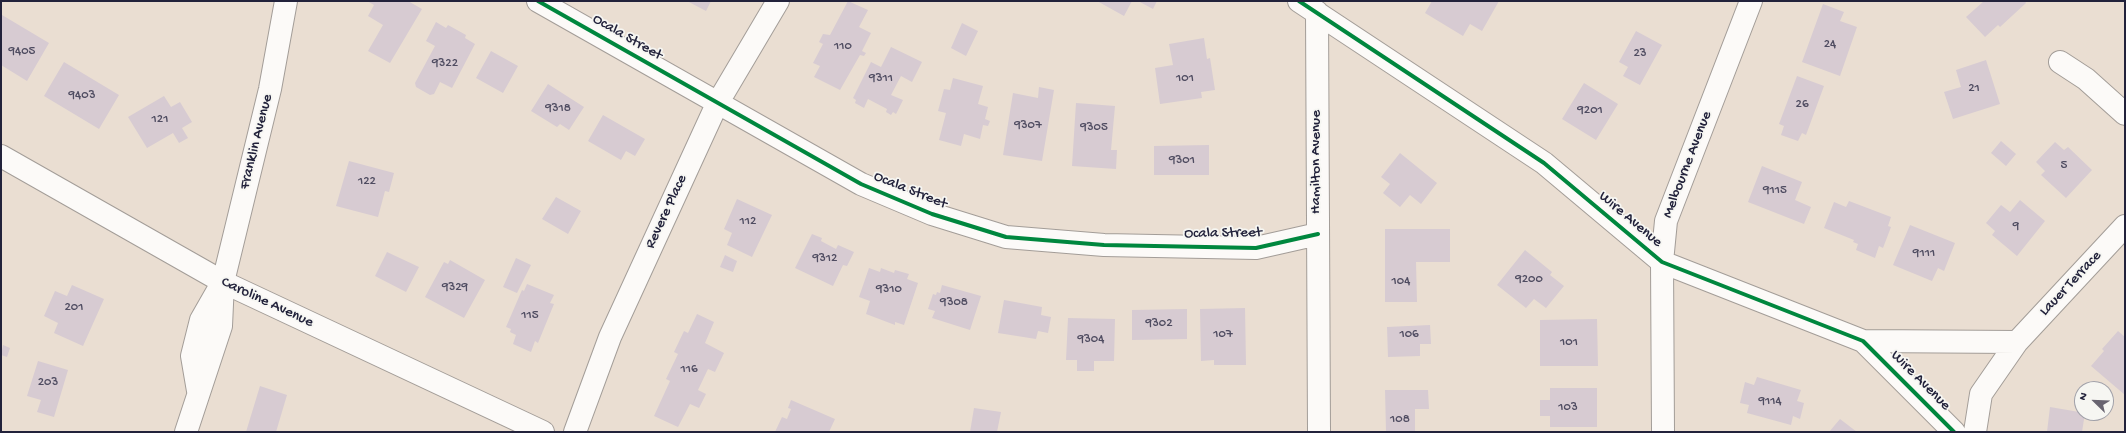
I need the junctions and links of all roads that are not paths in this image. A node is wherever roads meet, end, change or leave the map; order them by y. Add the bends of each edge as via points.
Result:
1 (286, 1) edge
2 (538, 1) edge
3 (778, 1) edge
4 (1751, 1) edge
5 (1308, 6) edge
6 (2060, 62) dead end
7 (716, 104) junction
8 (2125, 114) edge
9 (1, 156) edge
10 (2125, 226) edge
11 (1318, 234) junction
12 (1662, 262) junction
13 (223, 282) junction
14 (1863, 341) junction
15 (2017, 342) junction
16 (186, 432) edge
17 (543, 432) edge
18 (575, 432) edge
19 (1319, 432) edge
20 (1663, 432) edge
21 (1954, 432) edge
22 (1975, 432) edge

1 - 13 street, Franklin Avenue via 270,89
2 - 7 street, Ocala Street
3 - 7 street, Revere Place
4 - 12 street, Melbourne Avenue via 1666,221
5 - 11 street, Hamilton Avenue
5 - 12 street, Wire Avenue via 1544,163
6 - 8 street via 2086,79
7 - 11 street, Ocala Street via 861,184 932,214 1006,236 1104,245 1256,248
7 - 18 street, Revere Place via 610,337
9 - 13 street, Caroline Avenue
10 - 15 street, Lauer Terrace
11 - 19 street, Hamilton Avenue
12 - 14 street, Wire Avenue
12 - 20 street, Melbourne Avenue
13 - 16 street, Franklin Avenue via 201,320 192,356 198,394
13 - 17 street, Caroline Avenue
14 - 15 street
14 - 21 street, Wire Avenue
15 - 22 street, Lauer Terrace via 1981,394

